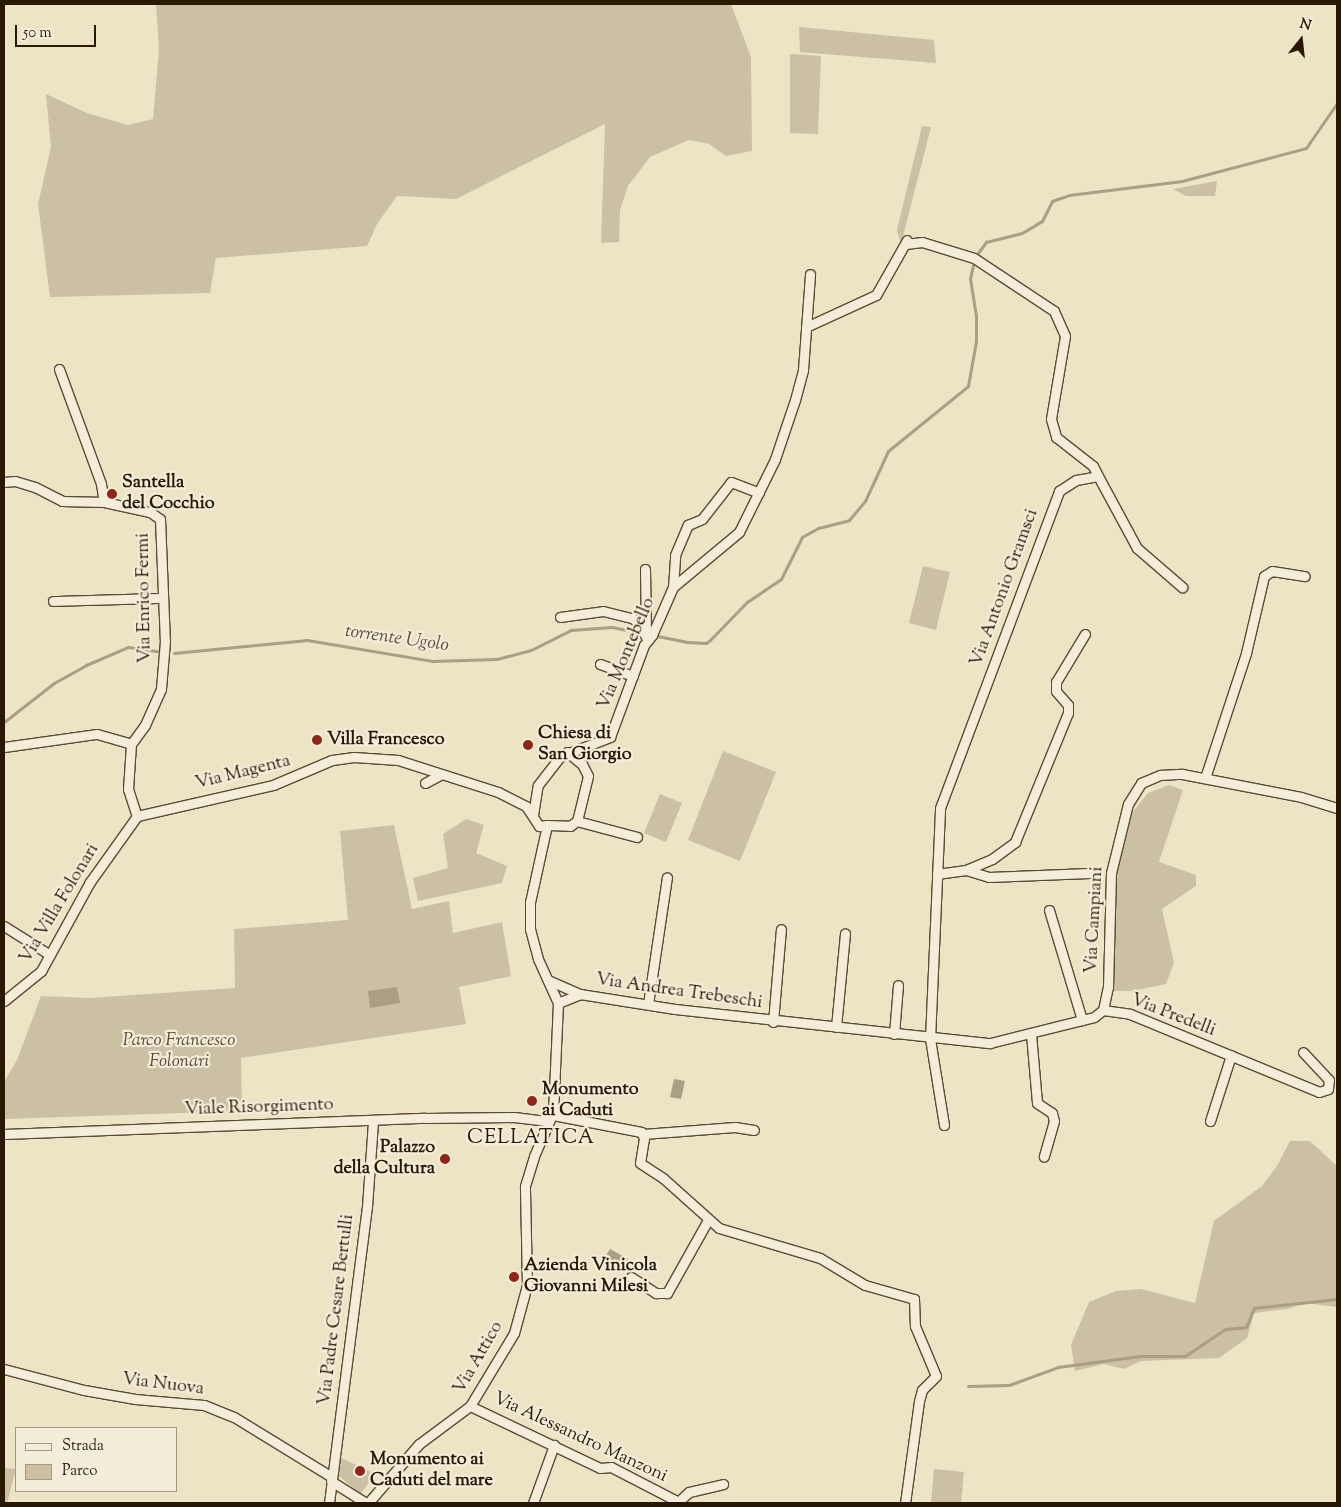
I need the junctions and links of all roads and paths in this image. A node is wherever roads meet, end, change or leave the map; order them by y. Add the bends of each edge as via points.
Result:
1 (810, 274) dead end
2 (806, 327) junction
3 (59, 369) dead end
4 (1098, 476) junction
5 (4, 482) edge
6 (759, 493) junction
7 (104, 502) junction
8 (645, 569) dead end
9 (1305, 576) dead end
10 (673, 587) junction
11 (1182, 587) dead end
12 (162, 598) junction
13 (53, 601) dead end
14 (560, 617) dead end
15 (1084, 634) dead end
16 (647, 638) junction
17 (600, 664) dead end
18 (634, 676) junction
19 (132, 744) junction
20 (4, 747) edge
21 (567, 752) junction
22 (442, 774) junction
23 (1205, 778) junction
24 (425, 783) dead end
25 (1337, 808) edge
26 (533, 815) junction
27 (137, 816) junction
28 (574, 824) junction
29 (543, 826) junction
30 (637, 837) dead end
31 (966, 870) junction
32 (1090, 873) dead end
33 (937, 874) junction
34 (667, 877) dead end
35 (1049, 910) dead end
36 (4, 926) edge
37 (781, 929) dead end
38 (844, 933) dead end
39 (50, 955) junction
40 (548, 980) junction
41 (898, 985) dead end
42 (580, 994) junction
43 (4, 1002) edge
44 (558, 1003) junction
45 (648, 1004) junction
46 (1103, 1010) junction
47 (1082, 1020) junction
48 (774, 1022) junction
49 (836, 1027) junction
50 (894, 1034) junction
51 (1030, 1034) junction
52 (930, 1039) junction
53 (1303, 1052) dead end
54 (1231, 1055) junction
55 (553, 1117) junction
56 (373, 1121) junction
57 (1210, 1121) dead end
58 (944, 1125) dead end
59 (755, 1127) dead end
60 (4, 1134) edge
61 (643, 1134) junction
62 (1044, 1157) dead end
63 (708, 1220) junction
64 (631, 1278) dead end
65 (4, 1369) edge
66 (470, 1406) junction
67 (554, 1445) junction
68 (332, 1479) junction
69 (723, 1484) dead end
70 (677, 1502) edge
71 (329, 1503) edge
72 (367, 1503) edge
73 (533, 1503) edge
74 (905, 1503) edge

1 - 2 street, Via Montebello
2 - 4 street via 876,295 906,242 922,242 974,258 1054,311 1065,336 1051,420 1056,438 1093,466
2 - 6 street, Via Montebello via 803,370 795,400 775,459
3 - 7 street via 98,475
4 - 11 street via 1137,548
4 - 33 street, Via Antonio Gramsci via 1076,480 1059,491 940,808
5 - 7 street via 14,481 35,487 62,501
6 - 10 street, Via Montebello via 739,532
6 - 10 street via 731,482 726,484 702,519 688,525 675,555
7 - 12 street, Via Enrico Fermi via 150,512 160,520
8 - 16 street
9 - 23 street via 1272,571 1264,576 1246,653
10 - 16 street, Via Montebello
12 - 13 street
12 - 19 street, Via Enrico Fermi via 165,641 161,690
14 - 16 street via 603,611 635,620
15 - 31 street via 1056,682 1056,692 1068,706 1068,713 1015,842 992,859
16 - 18 street, Via Montebello
17 - 18 street
18 - 21 street, Via Montebello via 610,737
19 - 20 street via 97,734
19 - 27 street, Via Enrico Fermi via 128,789
21 - 26 street, Via Montebello via 538,785
21 - 28 street via 582,764 588,776
22 - 24 street
22 - 26 street, Via Magenta via 511,797
22 - 27 street, Via Magenta via 398,760 354,757 332,760 273,785
23 - 25 street, Via Campiani via 1301,797
23 - 46 street, Via Campiani via 1160,775 1141,783 1128,804 1111,873 1108,987
26 - 29 street
27 - 39 street, Via Villa Folonari via 90,882
28 - 29 street
28 - 30 street
29 - 40 street via 530,902 530,929
31 - 32 street via 989,877
31 - 33 street
33 - 52 street, Via Antonio Gramsci
34 - 45 street
35 - 47 street
36 - 39 street
37 - 48 street, Via Andrea Trebeschi
38 - 49 street
39 - 43 street, Via Villa Folonari via 41,971
40 - 42 street, Via Andrea Trebeschi
40 - 44 street
41 - 50 street
42 - 44 street, Via Andrea Trebeschi
42 - 45 street, Via Andrea Trebeschi
44 - 55 street
45 - 48 street, Via Andrea Trebeschi
46 - 47 street, Via Andrea Trebeschi
46 - 54 street, Via Predelli via 1130,1014
47 - 51 street, Via Andrea Trebeschi
48 - 49 street, Via Andrea Trebeschi
49 - 50 street, Via Andrea Trebeschi
50 - 52 street, Via Andrea Trebeschi
51 - 52 street, Via Andrea Trebeschi via 990,1043
51 - 62 street via 1037,1103 1052,1113 1054,1121
52 - 58 street, Via Antonio Gramsci
53 - 54 street, Via Predelli via 1329,1080 1328,1089 1319,1092
54 - 57 street, Via Predelli
55 - 56 street, Viale Risorgimento
55 - 61 street, Viale Risorgimento
55 - 66 street, Via Attico via 525,1186 527,1285 522,1312 514,1333
56 - 60 street, Viale Risorgimento
56 - 68 street, Via Padre Cesare Bertulli via 366,1214
59 - 61 street, Viale Risorgimento
61 - 63 street via 640,1163 673,1186
63 - 64 street via 667,1293 656,1293
63 - 74 street via 731,1233 820,1258 865,1285 914,1299 916,1326 936,1376 922,1390 919,1401
65 - 68 street, Via Nuova via 84,1390 135,1399 204,1405 234,1417
66 - 67 street, Via Alessandro Manzoni
66 - 72 street, Via Attico via 419,1444
67 - 70 street, Via Alessandro Manzoni via 600,1468 611,1468
67 - 73 street
68 - 71 street, Via Padre Cesare Bertulli
68 - 72 street, Via Nuova
69 - 70 street, Via Alessandro Manzoni via 689,1492

